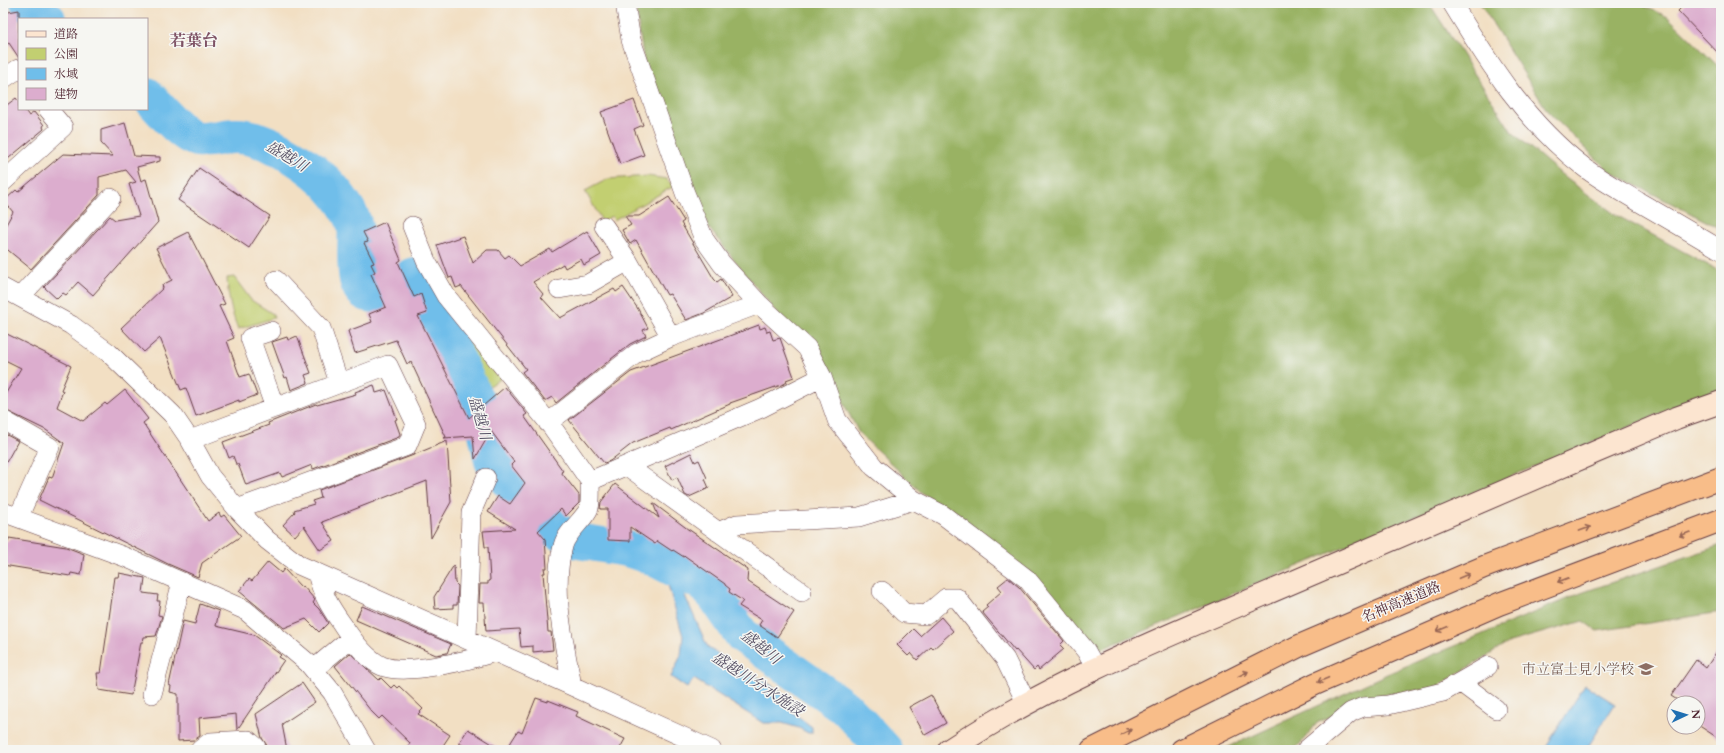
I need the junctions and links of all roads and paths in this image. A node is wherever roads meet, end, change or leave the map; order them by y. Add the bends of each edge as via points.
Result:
1 (625, 3) edge
2 (1452, 3) edge
3 (18, 69) edge
4 (3, 79) edge
5 (49, 110) edge
6 (3, 182) edge
7 (111, 198) dead end
8 (412, 226) dead end
9 (604, 226) dead end
10 (1721, 250) edge
11 (628, 261) junction
12 (276, 280) dead end
13 (3, 288) edge
14 (559, 289) dead end
15 (20, 297) junction
16 (759, 304) junction
17 (271, 331) dead end
18 (671, 337) junction
19 (822, 377) junction
20 (339, 383) junction
21 (1721, 402) edge
22 (275, 408) junction
23 (3, 420) edge
24 (548, 423) junction
25 (190, 440) junction
26 (627, 466) junction
27 (486, 478) dead end
28 (1721, 478) edge
29 (590, 481) junction
30 (914, 500) junction
31 (237, 508) junction
32 (11, 514) edge
33 (1721, 520) edge
34 (718, 532) junction
35 (317, 573) junction
36 (182, 582) junction
37 (882, 591) dead end
38 (802, 592) dead end
39 (351, 638) junction
40 (467, 639) junction
41 (495, 652) junction
42 (1488, 666) dead end
43 (1096, 668) junction
44 (314, 669) junction
45 (1460, 682) junction
46 (572, 686) junction
47 (152, 694) dead end
48 (1026, 702) junction
49 (1496, 709) dead end
50 (952, 749) edge
51 (200, 750) edge
52 (257, 750) edge
53 (366, 750) edge
54 (712, 750) edge
55 (1092, 750) edge
56 (1182, 750) edge
57 (1306, 750) edge

1 - 16 street via 631,40 704,239 722,264
2 - 10 street via 1487,60 1514,97 1536,124 1568,154 1604,182
3 - 4 street
5 - 6 street via 63,127
7 - 15 street
8 - 24 street via 426,261 446,296
9 - 11 street
11 - 14 street via 588,284
11 - 18 street
12 - 20 street via 321,328
13 - 15 street
15 - 25 street via 71,325 109,353 173,415
16 - 18 street
16 - 19 street via 807,348
17 - 22 street via 250,338
18 - 24 street via 637,353
19 - 26 street via 761,408
19 - 30 street via 837,420 874,467
20 - 22 street
20 - 31 street via 388,365 416,424 407,446
21 - 43 street via 1676,418 1524,482
22 - 25 street
23 - 32 street via 50,447
24 - 29 street
25 - 31 street via 210,476
26 - 29 street
26 - 34 street
27 - 40 street via 471,513
55 -> 28 highway, 名神高速道路 via 1299,646 1484,567
29 - 46 street via 589,509 568,536 559,560 559,609
30 - 34 street via 859,517 737,524
30 - 43 street via 943,515 1027,579 1086,651
31 - 35 street via 267,540 299,565
32 - 36 street via 125,557
33 -> 56 highway via 1499,604 1315,684
34 - 38 street
35 - 39 street via 320,589
35 - 40 street
36 - 44 street via 245,610
36 - 47 street
37 - 48 street via 904,613 926,615 946,598 957,598 1005,659
39 - 41 street via 382,666 406,669 455,663
39 - 44 street
40 - 41 street
41 - 46 street
42 - 45 street
43 - 48 street
44 - 53 street via 332,692
45 - 49 street
45 - 57 street via 1443,692 1426,697 1363,707 1351,712
46 - 54 street
48 - 50 street
51 - 52 street via 210,742 248,740

